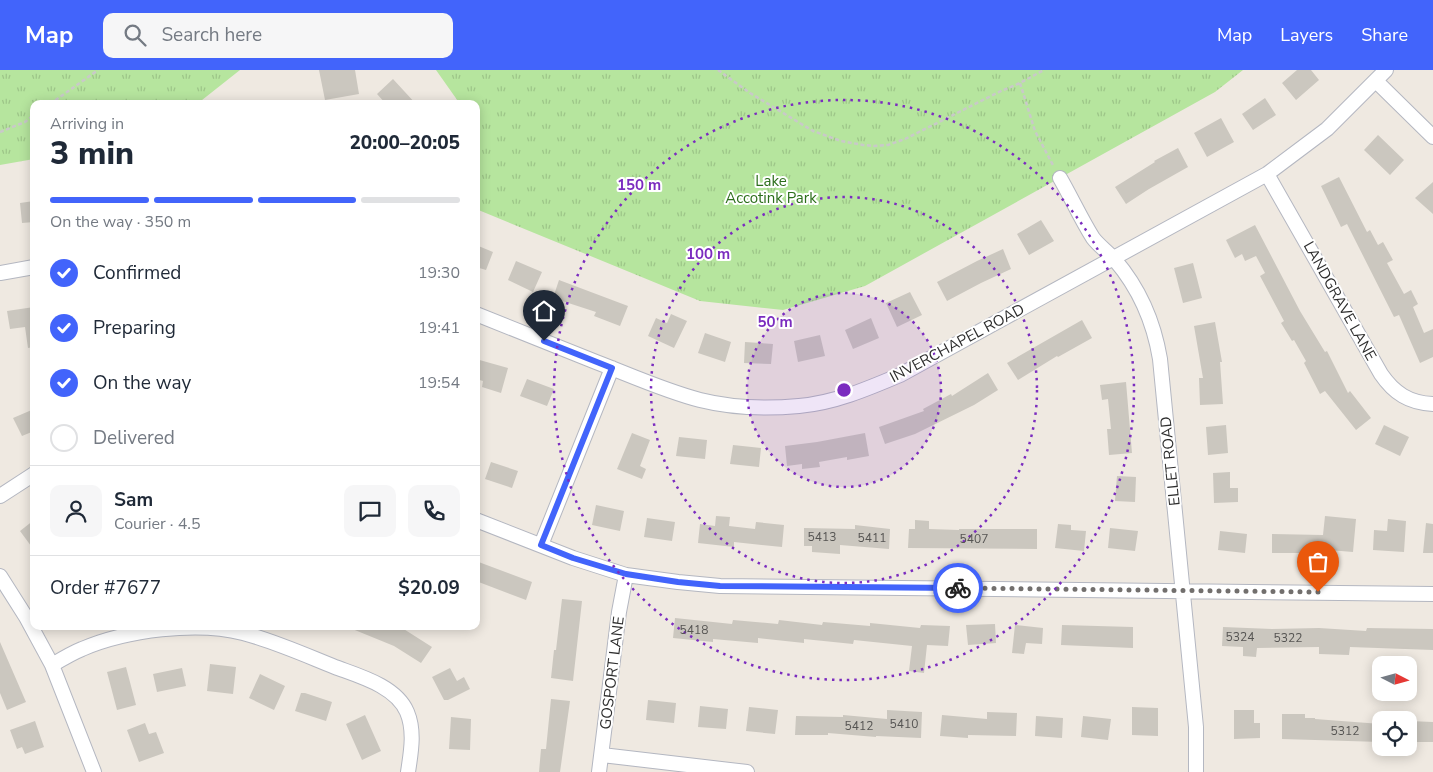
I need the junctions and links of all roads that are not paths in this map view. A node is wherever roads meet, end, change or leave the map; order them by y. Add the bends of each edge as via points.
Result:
1 (1386, 70) edge
2 (1376, 81) junction
3 (1433, 137) edge
4 (1267, 174) junction
5 (1060, 178) road end
6 (1114, 258) junction
7 (30, 268) edge
8 (0, 273) edge
9 (480, 316) edge
10 (612, 368) junction
11 (1433, 404) edge
12 (30, 477) edge
13 (0, 496) edge
14 (480, 522) edge
15 (541, 545) junction
16 (626, 574) junction
17 (0, 576) edge
18 (1183, 590) junction
19 (1433, 594) edge
20 (30, 624) edge
21 (33, 630) edge
22 (159, 630) edge
23 (230, 630) edge
24 (52, 665) junction
25 (602, 755) junction
26 (94, 772) edge
27 (408, 772) edge
28 (599, 772) edge
29 (747, 772) edge
30 (1196, 772) edge

1 - 2 street, INVERCHAPEL ROAD
2 - 3 street
2 - 4 street, INVERCHAPEL ROAD via 1327,129
4 - 6 street, INVERCHAPEL ROAD
4 - 11 street, LANDGRAVE LANE via 1380,374 1403,396
5 - 6 street, ELLET ROAD via 1093,237
6 - 10 street, INVERCHAPEL ROAD via 900,376 827,402 772,408 719,404 680,394
6 - 18 street, ELLET ROAD via 1143,303 1157,342
7 - 8 street
9 - 10 street, INVERCHAPEL ROAD
10 - 15 street
12 - 13 street
14 - 15 street
15 - 16 street
16 - 18 street via 720,586
16 - 25 street, GOSPORT LANE
17 - 20 street
18 - 19 street
18 - 30 street, ELLET ROAD via 1196,727
21 - 24 street
22 - 24 street via 101,642
23 - 27 street via 261,638 343,670 393,694 407,712 411,726
24 - 26 street
25 - 28 street, GOSPORT LANE
25 - 29 street

